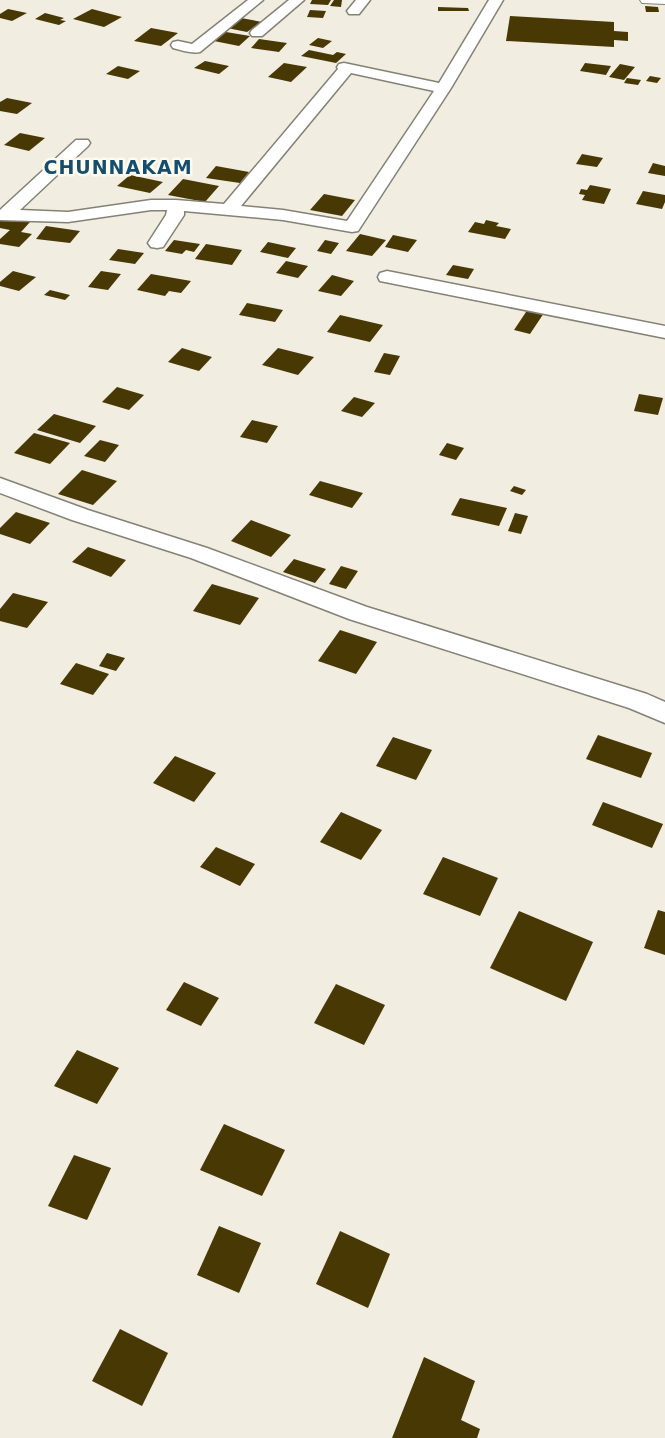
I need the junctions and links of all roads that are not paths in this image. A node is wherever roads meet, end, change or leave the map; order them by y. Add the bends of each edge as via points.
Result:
1 (256, 0) edge
2 (297, 0) edge
3 (496, 0) edge
4 (647, 0) edge
5 (665, 0) edge
6 (257, 33) dead end
7 (178, 45) dead end
8 (443, 88) junction
9 (82, 143) dead end
10 (176, 205) junction
11 (229, 209) junction
12 (3, 215) edge
13 (157, 243) dead end
14 (387, 277) dead end
15 (665, 332) edge
16 (0, 485) edge
17 (665, 713) edge

1 - 7 street via 195,49
2 - 6 street
3 - 8 street
4 - 5 main road
8 - 11 street via 345,67
8 - 11 street via 352,227
9 - 12 street
10 - 11 street
10 - 12 street via 151,205 68,217
10 - 13 street via 175,215
14 - 15 street
16 - 17 street via 80,515 200,553 358,613 638,701

